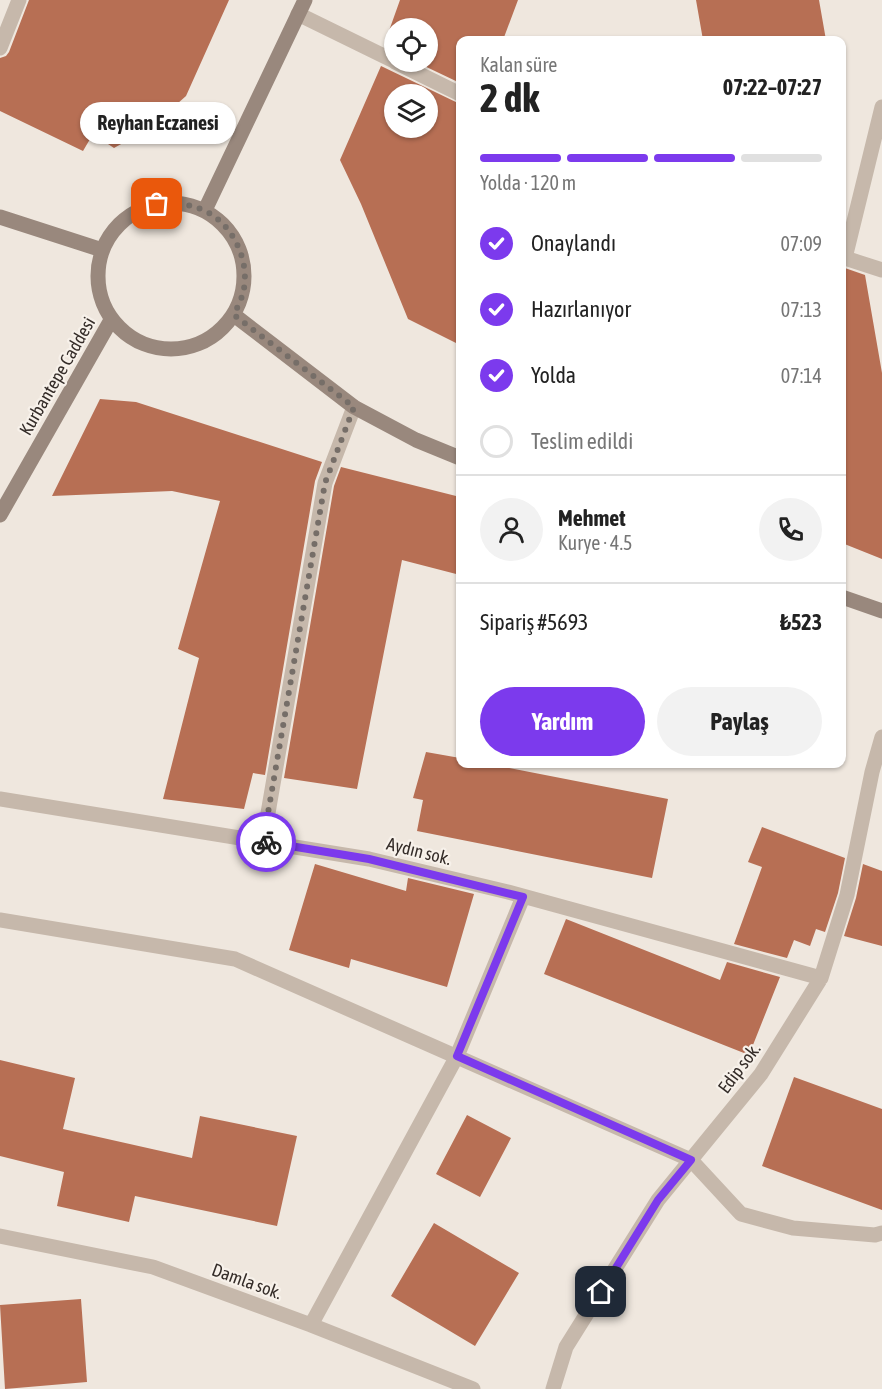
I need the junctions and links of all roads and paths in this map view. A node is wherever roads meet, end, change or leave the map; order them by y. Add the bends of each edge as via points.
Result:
1 (19, 0) edge
2 (304, 0) edge
3 (298, 14) junction
4 (0, 48) edge
5 (384, 57) edge
6 (415, 72) edge
7 (456, 92) edge
8 (882, 107) edge
9 (205, 210) junction
10 (0, 217) edge
11 (846, 246) edge
12 (102, 250) junction
13 (846, 259) edge
14 (882, 270) edge
15 (234, 315) junction
16 (111, 320) junction
17 (354, 407) junction
18 (456, 456) edge
19 (5, 494) edge
20 (0, 514) edge
21 (846, 598) edge
22 (882, 611) edge
23 (882, 736) edge
24 (0, 799) edge
25 (263, 842) junction
26 (523, 897) junction
27 (0, 920) edge
28 (821, 978) junction
29 (457, 1056) junction
30 (691, 1160) junction
31 (882, 1233) edge
32 (0, 1236) edge
33 (311, 1325) junction
34 (473, 1389) edge
35 (553, 1389) edge

1 - 4 street
2 - 3 main road
3 - 5 street
3 - 9 main road
6 - 7 street
8 - 11 street
9 - 12 main road via 181,203 157,204 134,213 115,228
9 - 15 main road via 224,225 238,245 245,268 243,292
10 - 12 main road
12 - 16 main road via 98,273 100,298
13 - 14 street
15 - 16 main road via 218,333 198,345 174,350 150,348 129,337
15 - 17 main road
16 - 19 main road, Kurbantepe Caddesi
17 - 18 main road
17 - 25 street via 325,483
19 - 20 main road, Kurbantepe Caddesi
21 - 22 main road
23 - 28 street, Edip sok. via 847,895
24 - 25 street, Aydın sok.
25 - 26 street, Aydın sok. via 369,859
26 - 28 street, Aydın sok.
26 - 29 street
27 - 29 street via 236,959
28 - 30 street, Edip sok. via 761,1074
29 - 30 street
29 - 33 street
30 - 31 street via 741,1214 793,1228
30 - 35 street, Edip sok. via 658,1200 566,1347
32 - 33 street, Damla sok. via 153,1267
33 - 34 street, Damla sok.

